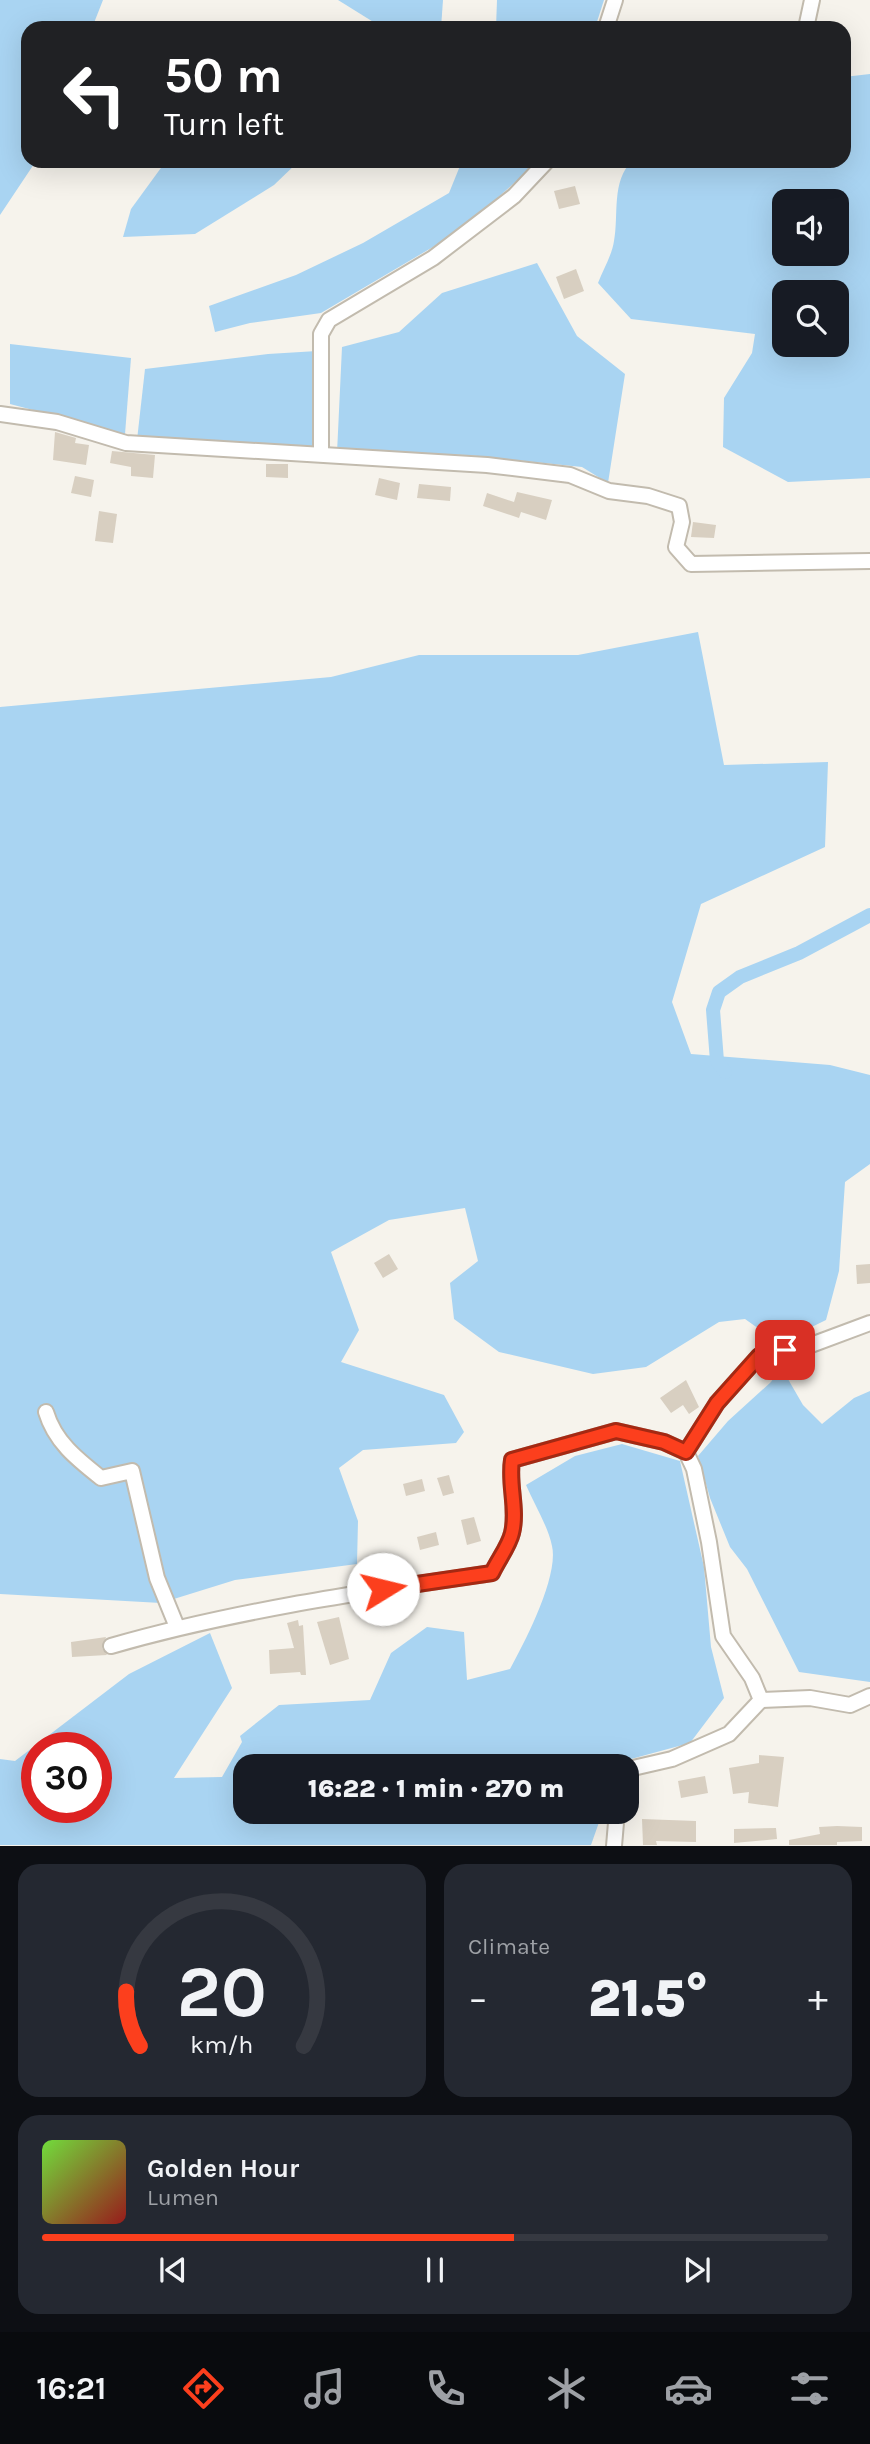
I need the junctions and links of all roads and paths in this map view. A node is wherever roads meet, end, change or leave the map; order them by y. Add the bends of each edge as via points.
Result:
1 (615, 0) edge
2 (812, 0) edge
3 (608, 21) edge
4 (808, 21) edge
5 (540, 168) edge
6 (0, 414) edge
7 (321, 454) junction
8 (870, 561) edge
9 (870, 1322) edge
10 (46, 1412) dead end
11 (686, 1452) junction
12 (177, 1627) junction
13 (111, 1646) dead end
14 (870, 1696) edge
15 (761, 1700) junction
16 (639, 1767) edge
17 (616, 1824) edge
18 (614, 1846) edge

1 - 3 street
2 - 4 street
5 - 7 street via 514,196 433,258 328,320 321,334
6 - 7 street via 57,422 126,443
7 - 8 street via 570,475 609,491 648,496 679,506 676,547 691,564
9 - 11 street via 811,1345 759,1356 717,1403
10 - 12 street via 51,1430 70,1453 101,1478 132,1471 157,1578
11 - 12 street via 616,1431 512,1460 512,1534 492,1573 302,1602
11 - 15 street via 694,1469 709,1542 723,1636
12 - 13 street
14 - 15 street via 850,1705 810,1698
15 - 16 street via 729,1734 672,1759
17 - 18 street

